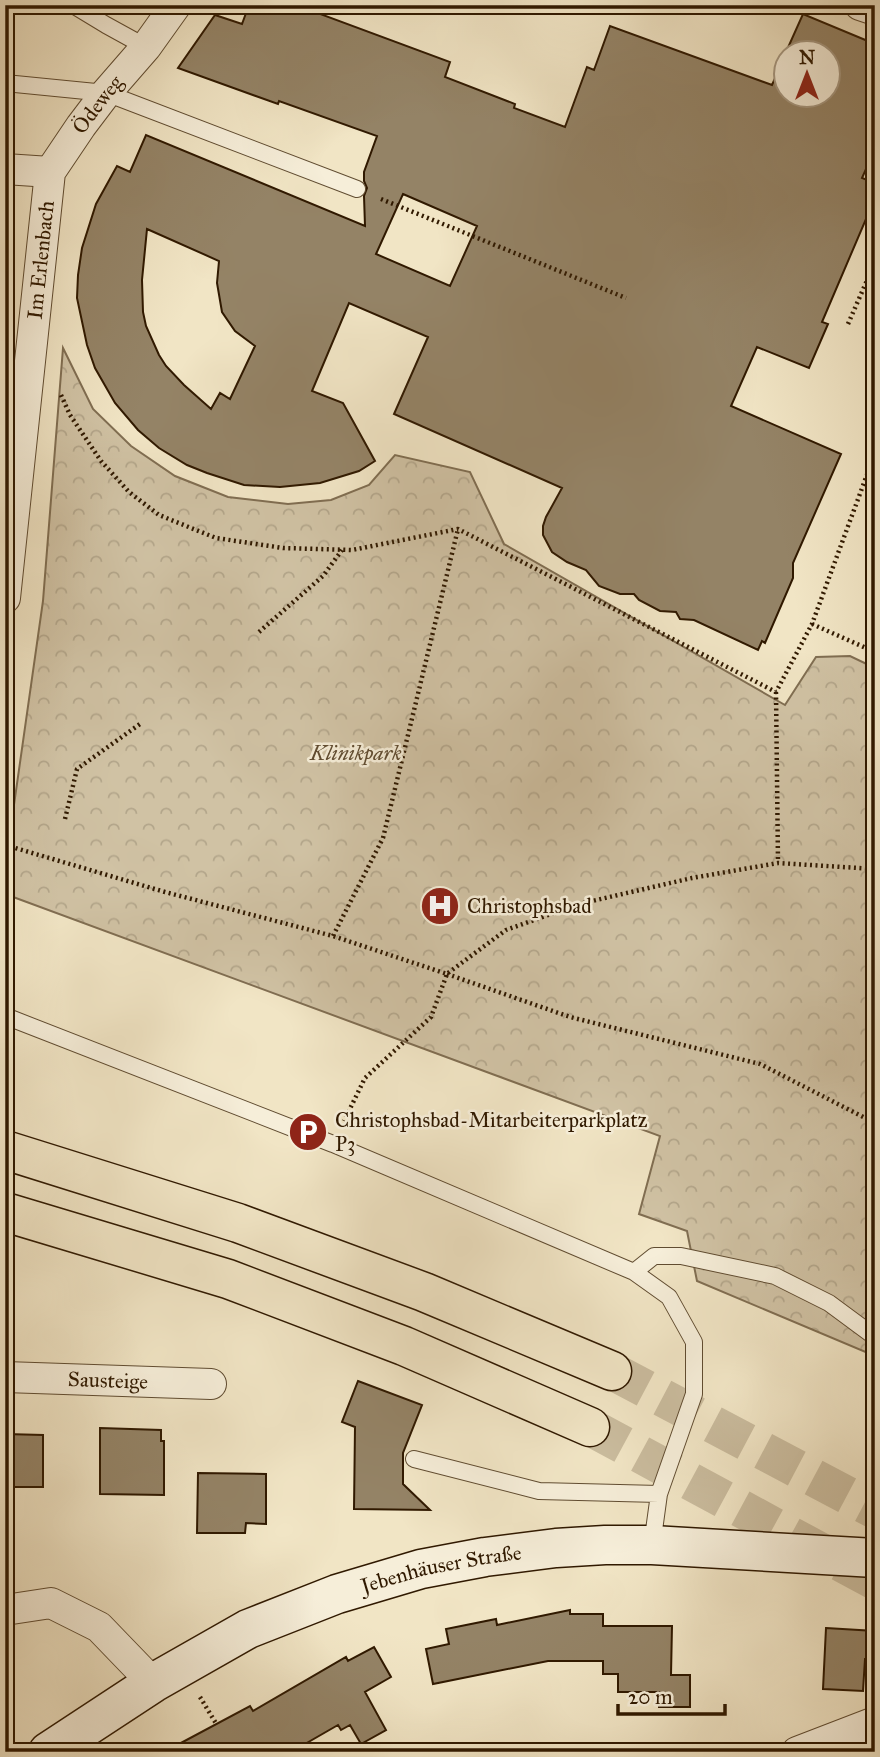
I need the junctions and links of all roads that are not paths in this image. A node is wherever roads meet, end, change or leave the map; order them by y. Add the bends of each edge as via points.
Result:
1 (73, 5) edge
2 (176, 5) edge
3 (860, 5) edge
4 (875, 10) edge
5 (146, 47) junction
6 (5, 83) edge
7 (106, 93) junction
8 (5, 169) edge
9 (50, 172) junction
10 (357, 189) road end
11 (5, 598) edge
12 (5, 1016) edge
13 (5, 1150) edge
14 (5, 1212) edge
15 (634, 1272) junction
16 (875, 1337) edge
17 (612, 1371) tunnel mouth
18 (5, 1377) edge
19 (211, 1384) dead end
20 (590, 1427) tunnel mouth
21 (414, 1459) dead end
22 (659, 1494) junction
23 (652, 1545) junction
24 (875, 1558) edge
25 (5, 1610) edge
26 (153, 1683) junction
27 (875, 1722) edge
28 (48, 1752) edge
29 (797, 1752) edge

1 - 5 lane
2 - 5 street, Ödeweg
3 - 4 street
5 - 7 street, Ödeweg
6 - 7 lane
7 - 9 street, Ödeweg
7 - 10 lane
8 - 9 street
9 - 11 street, Im Erlenbach
12 - 15 lane via 333,1144
13 - 17 highway via 238,1223 424,1292
14 - 20 highway via 228,1279 404,1346
15 - 16 lane via 654,1256 681,1256 775,1276 829,1303
15 - 22 lane via 669,1297 694,1342 694,1394
18 - 19 street, Sausteige
21 - 22 lane via 539,1491
22 - 23 lane
23 - 24 main road, Jebenhäuser Straße
23 - 26 main road, Jebenhäuser Straße via 556,1548 421,1569 337,1594 248,1629
25 - 26 street via 51,1602 99,1627
26 - 28 main road, Jebenhäuser Straße
27 - 29 street

